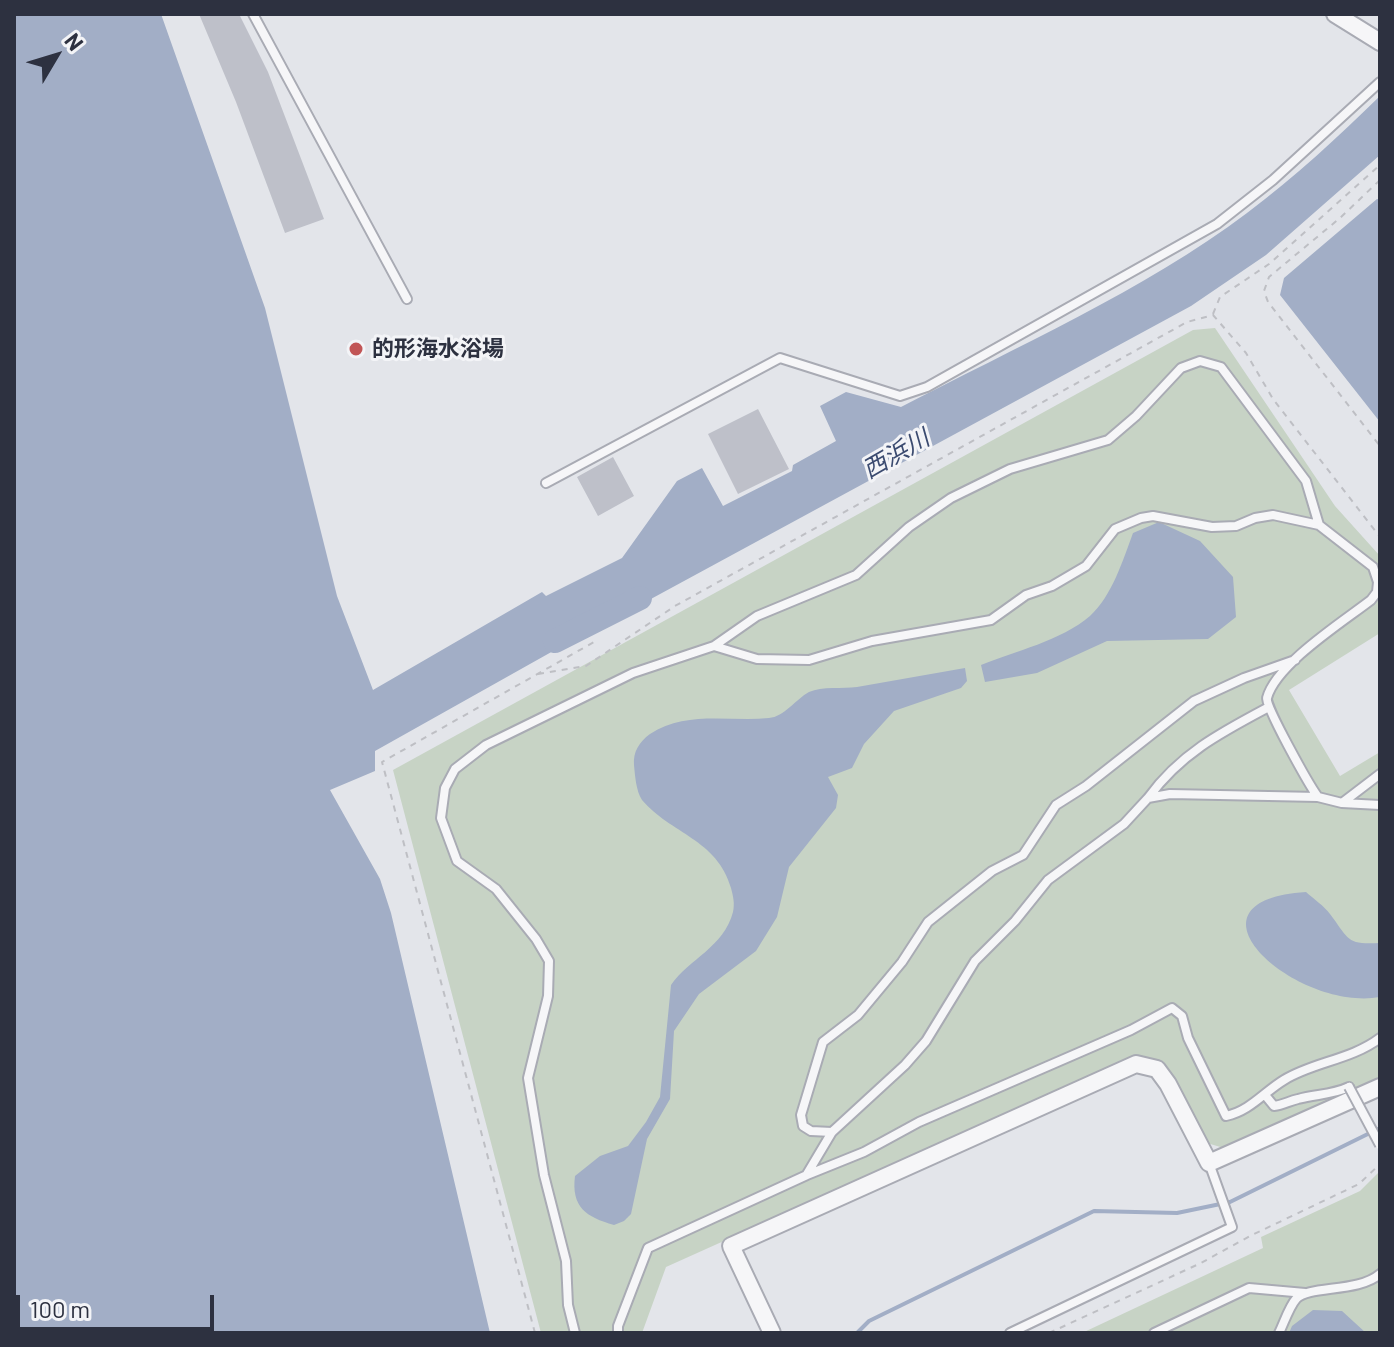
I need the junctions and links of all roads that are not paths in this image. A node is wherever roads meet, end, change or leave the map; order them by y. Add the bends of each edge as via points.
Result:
1 (253, 14) edge
2 (1335, 14) edge
3 (1380, 42) edge
4 (1380, 82) edge
5 (407, 299) dead end
6 (546, 483) dead end
7 (1319, 525) junction
8 (714, 646) junction
9 (1296, 659) junction
10 (1267, 708) junction
11 (1380, 774) edge
12 (1318, 797) junction
13 (1148, 798) junction
14 (1342, 803) junction
15 (1380, 805) edge
16 (1380, 1038) edge
17 (1380, 1087) edge
18 (1265, 1095) junction
19 (832, 1132) junction
20 (1380, 1145) edge
21 (1209, 1163) junction
22 (807, 1175) junction
23 (1380, 1274) edge
24 (1305, 1293) junction
25 (575, 1333) edge
26 (618, 1333) edge
27 (772, 1333) edge
28 (1010, 1333) edge
29 (1154, 1333) edge
30 (1279, 1333) edge

1 - 5 lane
2 - 3 street
4 - 6 lane via 1217,224 927,387 900,396 780,358
7 - 8 lane via 1273,515 1224,527 1141,518 1115,529 1086,566 1026,595 991,620 872,641 809,660 757,659
7 - 8 lane via 1306,481 1221,367 1200,361 1181,368 1108,440 1010,469 951,498 856,575 757,616
7 - 9 lane via 1373,567 1377,592
8 - 25 lane via 633,673 486,745 455,769 445,788 441,818 457,861 496,889 549,961 548,996 528,1078 544,1175 566,1261
9 - 10 lane via 1272,688
9 - 19 lane via 1194,701 1056,805 1023,855 992,871 928,922 858,1015 823,1042 801,1115 803,1126 811,1131
10 - 12 lane
10 - 13 lane via 1175,765
11 - 14 lane
12 - 13 lane
12 - 14 lane
13 - 19 lane via 1124,824 1048,880 975,961 926,1041
14 - 15 lane
16 - 18 lane via 1285,1079
17 - 21 street
18 - 20 lane, bridge via 1274,1106 1349,1087
18 - 22 lane via 1226,1116 1182,1016 1172,1008
19 - 22 lane
21 - 27 street via 1157,1069 1136,1064 731,1246
21 - 28 lane via 1232,1227
22 - 26 lane via 648,1248
23 - 24 lane via 1361,1285
24 - 29 lane via 1249,1288
24 - 30 lane via 1296,1299

